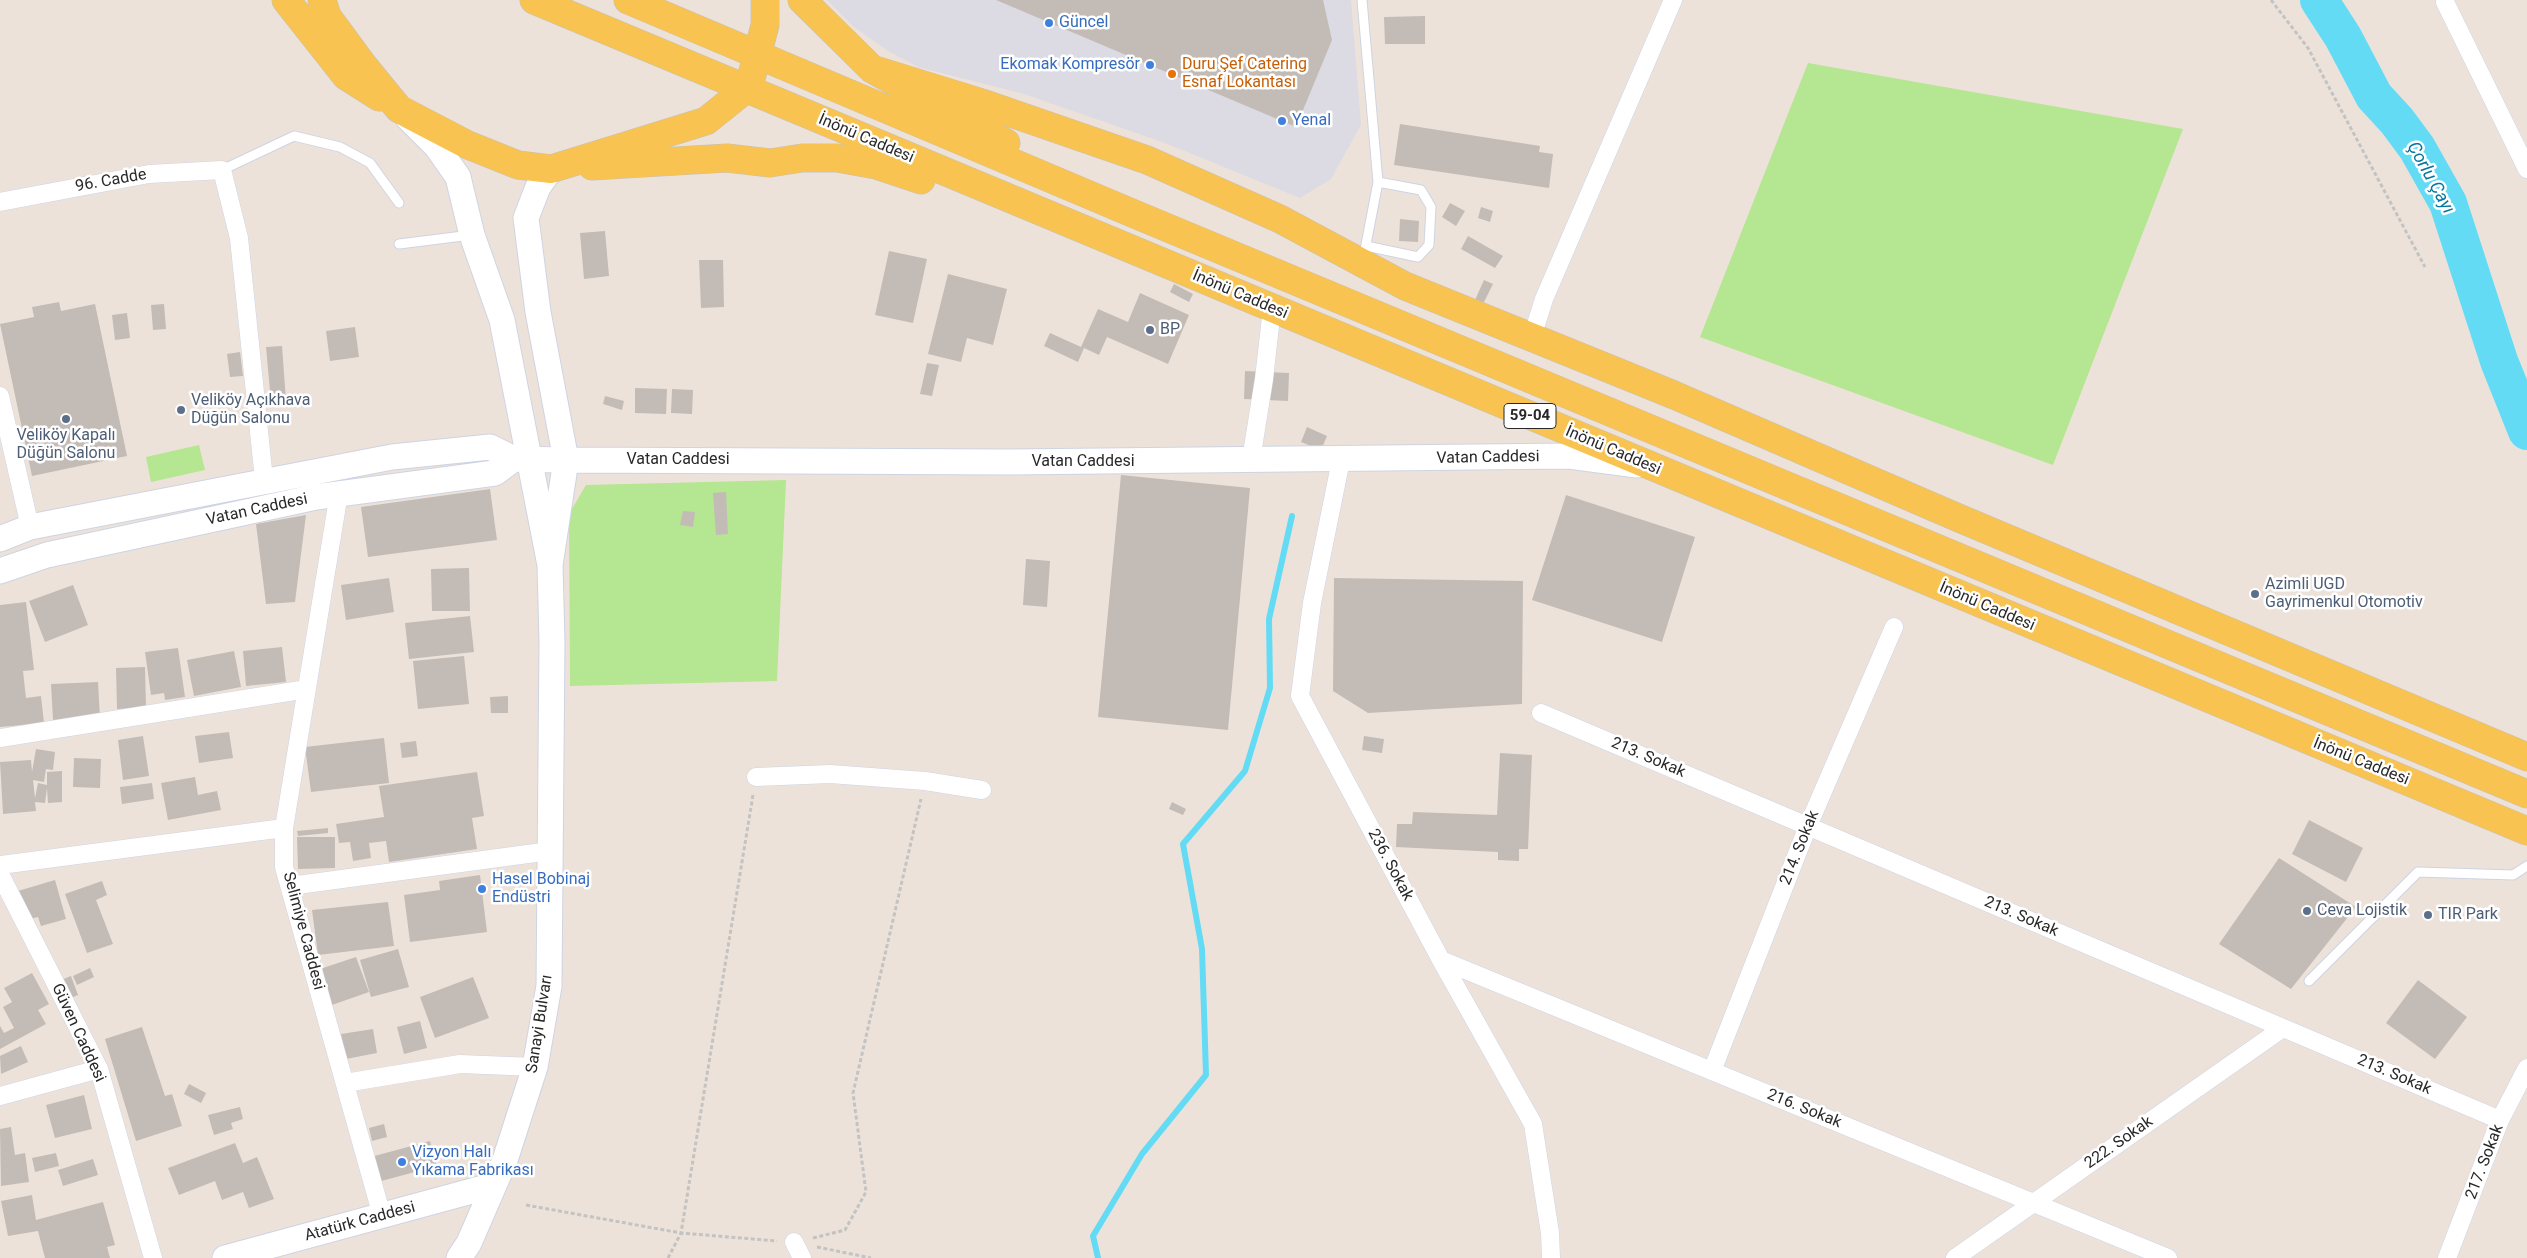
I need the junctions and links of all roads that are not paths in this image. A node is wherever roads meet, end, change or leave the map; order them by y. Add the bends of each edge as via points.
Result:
1 (286, 0) edge
2 (322, 0) edge
3 (534, 0) edge
4 (628, 0) edge
5 (765, 0) edge
6 (802, 0) edge
7 (1362, 0) edge
8 (1673, 0) edge
9 (2445, 2) dead end
10 (757, 55) junction
11 (872, 68) junction
12 (746, 89) junction
13 (399, 109) junction
14 (551, 169) junction
15 (222, 170) junction
16 (2527, 170) edge
17 (1378, 182) junction
18 (0, 202) edge
19 (400, 203) dead end
20 (1132, 213) junction
21 (472, 235) junction
22 (399, 244) dead end
23 (1119, 245) junction
24 (1364, 255) junction
25 (1272, 308) junction
26 (1532, 337) junction
27 (0, 396) edge
28 (521, 459) junction
29 (566, 460) junction
30 (1251, 460) junction
31 (1341, 460) junction
32 (1652, 467) junction
33 (264, 480) junction
34 (339, 493) junction
35 (30, 527) junction
36 (0, 539) edge
37 (550, 565) junction
38 (0, 571) edge
39 (1894, 627) dead end
40 (306, 689) junction
41 (1542, 713) dead end
42 (0, 738) edge
43 (2527, 757) edge
44 (756, 776) road end
45 (982, 790) dead end
46 (2527, 794) edge
47 (1808, 826) junction
48 (284, 828) junction
49 (2527, 831) edge
50 (550, 851) junction
51 (0, 865) edge
52 (2527, 866) edge
53 (0, 874) edge
54 (290, 886) junction
55 (1441, 960) junction
56 (2309, 981) dead end
57 (2284, 1028) junction
58 (535, 1067) junction
59 (2527, 1068) edge
60 (99, 1069) junction
61 (1712, 1071) junction
62 (344, 1083) junction
63 (0, 1096) edge
64 (2500, 1120) junction
65 (494, 1185) junction
66 (2033, 1203) junction
67 (382, 1216) junction
68 (153, 1258) edge
69 (225, 1258) edge
70 (459, 1258) edge
71 (1550, 1258) edge
72 (1955, 1258) edge
73 (2168, 1258) edge
74 (2447, 1258) edge

1 - 13 main road via 346,76
2 - 13 main road via 327,16
3 - 12 main road, İnönü Caddesi / 59-04
4 - 10 main road, 59-04
5 - 10 main road via 765,25
6 - 11 main road
7 - 17 lane
8 - 26 street via 1544,298
9 - 16 street
10 - 12 main road
10 - 20 main road, 59-04
11 - 20 main road
11 - 24 main road via 1147,160
12 - 14 main road via 706,121
12 - 23 main road, İnönü Caddesi / 59-04
13 - 14 main road via 468,145 518,165
13 - 21 main road via 437,147 458,176
14 - 23 main road via 727,158 770,163 802,158 837,158 876,165
14 - 29 main road via 538,187 526,218 538,312
15 - 18 street, 96. Cadde via 149,174
15 - 19 lane via 294,136 340,146 370,163
15 - 33 street via 239,238
17 - 24 lane
17 - 24 lane via 1421,190 1431,207 1430,244 1418,256
20 - 46 main road, 59-04
21 - 22 lane
21 - 28 main road via 502,320
23 - 25 main road, İnönü Caddesi / 59-04
24 - 26 main road via 1405,286
25 - 30 street
25 - 32 main road, İnönü Caddesi / 59-04
26 - 43 main road
27 - 35 street
28 - 29 main road, Vatan Caddesi
28 - 33 main road, Vatan Caddesi via 490,447 392,457
28 - 34 main road, Vatan Caddesi via 495,473
28 - 37 main road
29 - 30 main road, Vatan Caddesi
29 - 37 main road
30 - 31 main road, Vatan Caddesi
31 - 32 main road, Vatan Caddesi via 1569,456
31 - 55 street, 236. Sokak via 1312,603 1300,696
32 - 49 main road, İnönü Caddesi / 59-04
33 - 35 main road, Vatan Caddesi
34 - 38 main road, Vatan Caddesi via 47,555
34 - 40 street, Selimiye Caddesi
35 - 36 main road, Vatan Caddesi
37 - 50 main road, Sanayi Bulvarı
39 - 47 street, 214. Sokak
40 - 42 street
40 - 48 street, Selimiye Caddesi
41 - 47 street, 213. Sokak
44 - 45 street via 830,774 925,781
47 - 57 street, 213. Sokak
47 - 61 street, 214. Sokak
48 - 51 street
48 - 54 street, Selimiye Caddesi via 284,867
50 - 54 street
50 - 58 main road, Sanayi Bulvarı via 549,986
52 - 56 lane via 2513,875 2418,872
53 - 60 street, Güven Caddesi
54 - 62 street, Selimiye Caddesi
55 - 61 street, 216. Sokak
55 - 71 street, 236. Sokak via 1533,1124 1550,1233
57 - 64 street, 213. Sokak
57 - 66 street, 222. Sokak
58 - 62 street via 460,1064
58 - 65 main road, Sanayi Bulvarı
59 - 64 street, 217. Sokak
60 - 63 street
60 - 68 street, Güven Caddesi
61 - 66 street, 216. Sokak
62 - 67 street, Selimiye Caddesi
64 - 74 street, 217. Sokak
65 - 67 main road, Atatürk Caddesi
65 - 70 main road, Sanayi Bulvarı via 469,1243
66 - 72 street, 222. Sokak
66 - 73 street, 216. Sokak
67 - 69 main road, Atatürk Caddesi

